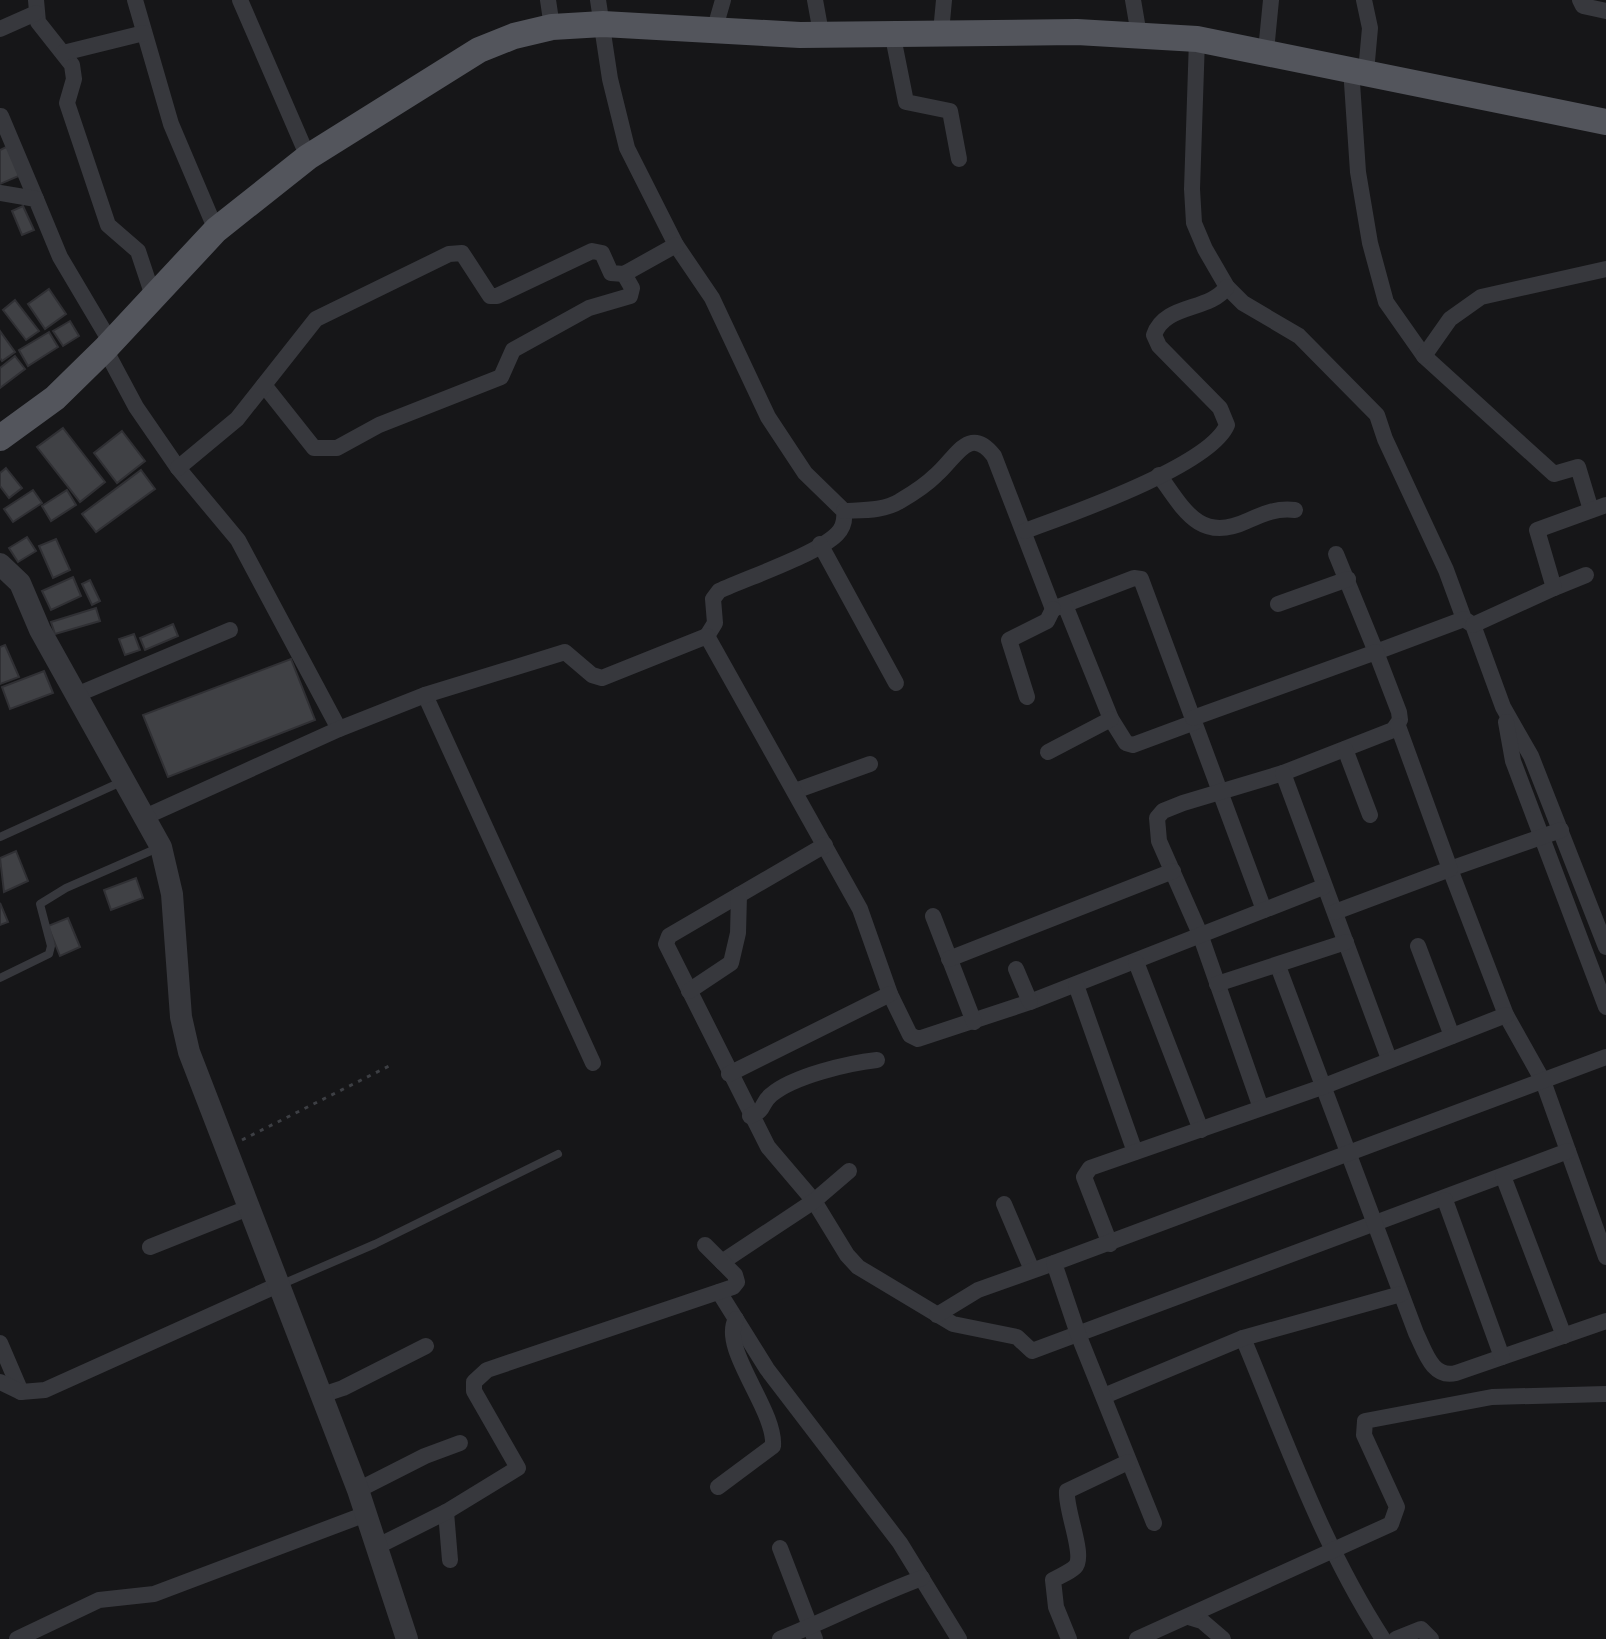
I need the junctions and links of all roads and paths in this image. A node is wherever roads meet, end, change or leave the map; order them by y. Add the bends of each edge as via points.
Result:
1 (135, 0) edge
2 (240, 0) edge
3 (548, 0) edge
4 (723, 0) edge
5 (815, 0) edge
6 (944, 0) edge
7 (1133, 0) edge
8 (1271, 0) edge
9 (1364, 0) edge
10 (1580, 0) edge
11 (36, 6) edge
12 (1606, 11) edge
13 (600, 12) edge
14 (552, 27) junction
15 (0, 29) edge
16 (714, 31) junction
17 (892, 32) junction
18 (941, 32) junction
19 (144, 33) junction
20 (821, 33) junction
21 (1139, 35) junction
22 (1197, 39) junction
23 (1266, 51) junction
24 (63, 53) junction
25 (1358, 70) junction
26 (1, 116) edge
27 (1606, 122) edge
28 (308, 157) junction
29 (959, 159) dead end
30 (0, 193) edge
31 (36, 199) junction
32 (216, 230) junction
33 (676, 245) junction
34 (1606, 269) edge
35 (624, 274) junction
36 (1227, 287) junction
37 (153, 296) junction
38 (108, 346) junction
39 (1424, 356) junction
40 (264, 385) junction
41 (0, 438) edge
42 (178, 468) junction
43 (1159, 475) junction
44 (1598, 507) edge
45 (1295, 510) dead end
46 (844, 511) junction
47 (1025, 531) junction
48 (820, 544) junction
49 (1336, 554) dead end
50 (0, 564) edge
51 (1586, 575) dead end
52 (1348, 579) junction
53 (1554, 588) junction
54 (1278, 604) dead end
55 (1059, 607) junction
56 (1469, 622) junction
57 (230, 630) dead end
58 (707, 636) junction
59 (1376, 652) junction
60 (896, 683) dead end
61 (76, 695) junction
62 (425, 695) junction
63 (1027, 697) dead end
64 (1503, 707) junction
65 (1111, 719) junction
66 (1194, 720) junction
67 (1398, 726) junction
68 (339, 729) junction
69 (1345, 749) junction
70 (1048, 752) dead end
71 (870, 764) dead end
72 (1283, 773) junction
73 (126, 780) junction
74 (795, 791) junction
75 (1221, 794) junction
76 (1370, 815) dead end
77 (147, 816) junction
78 (1561, 830) junction
79 (1541, 836) junction
80 (0, 837) edge
81 (825, 845) junction
82 (161, 847) junction
83 (1450, 869) junction
84 (1173, 871) junction
85 (1323, 887) junction
86 (739, 895) junction
87 (1264, 910) junction
88 (1335, 912) junction
89 (933, 916) dead end
90 (1200, 934) junction
91 (1346, 942) junction
92 (1418, 946) dead end
93 (1606, 947) edge
94 (949, 959) junction
95 (1136, 962) junction
96 (1278, 966) junction
97 (1016, 969) dead end
98 (0, 978) edge
99 (1217, 984) junction
100 (1076, 985) junction
101 (689, 991) junction
102 (890, 994) junction
103 (1030, 1002) junction
104 (1606, 1007) edge
105 (1506, 1015) junction
106 (974, 1022) junction
107 (1452, 1036) junction
108 (1606, 1057) edge
109 (1389, 1059) junction
110 (877, 1060) dead end
111 (593, 1063) dead end
112 (393, 1064) dead end
113 (729, 1074) junction
114 (1543, 1081) junction
115 (1322, 1087) junction
116 (1261, 1108) junction
117 (750, 1116) junction
118 (1201, 1130) junction
119 (225, 1150) junction
120 (1568, 1151) junction
121 (1135, 1152) junction
122 (1346, 1153) junction
123 (558, 1154) dead end
124 (849, 1171) dead end
125 (1503, 1176) junction
126 (1445, 1200) junction
127 (814, 1201) junction
128 (1004, 1204) dead end
129 (248, 1208) junction
130 (1375, 1226) junction
131 (1110, 1244) junction
132 (705, 1245) dead end
133 (150, 1247) dead end
134 (1606, 1257) edge
135 (722, 1262) junction
136 (1054, 1263) junction
137 (1032, 1270) junction
138 (278, 1285) junction
139 (719, 1292) junction
140 (1401, 1294) junction
141 (937, 1315) junction
142 (736, 1319) junction
143 (1606, 1321) edge
144 (1078, 1334) junction
145 (1564, 1336) junction
146 (1243, 1338) junction
147 (0, 1343) edge
148 (426, 1346) dead end
149 (1502, 1357) junction
150 (0, 1382) edge
151 (21, 1392) junction
152 (1606, 1394) edge
153 (322, 1395) junction
154 (1104, 1396) junction
155 (460, 1443) dead end
156 (1128, 1462) junction
157 (718, 1487) dead end
158 (358, 1490) junction
159 (446, 1512) junction
160 (366, 1514) junction
161 (1154, 1523) dead end
162 (378, 1546) junction
163 (780, 1548) dead end
164 (1331, 1550) junction
165 (450, 1560) dead end
166 (922, 1578) junction
167 (1189, 1617) junction
168 (814, 1633) edge
169 (17, 1639) edge
170 (407, 1639) edge
171 (780, 1639) edge
172 (959, 1639) edge
173 (1069, 1639) edge
174 (1137, 1639) edge
175 (1223, 1639) edge
176 (1383, 1639) edge
177 (1396, 1639) edge
178 (1431, 1639) edge

1 - 19 street
2 - 28 street
3 - 14 street
4 - 16 street
5 - 20 street
6 - 18 street
7 - 21 street
8 - 23 street
9 - 25 street via 1370,28
10 - 12 street via 1583,6
11 - 15 street
11 - 24 street via 43,30
13 - 14 main road
13 - 16 main road
13 - 33 street via 627,148
14 - 28 main road via 479,50
16 - 20 main road
17 - 18 main road
17 - 20 main road
17 - 29 street via 906,102 950,111
18 - 21 main road
19 - 24 street
19 - 32 street via 171,124
21 - 22 main road
22 - 23 main road
22 - 36 street via 1194,223
23 - 25 main road
24 - 37 street via 74,79 67,103 108,225 138,251
25 - 27 main road
25 - 39 street via 1358,172 1378,274 1386,302
26 - 31 street
28 - 32 main road
30 - 31 street
31 - 38 street
32 - 37 main road
33 - 35 street
33 - 46 street via 712,298 781,438 816,486
34 - 39 street via 1481,297 1450,319
35 - 40 street via 611,273 602,253 592,251 490,296 465,256 454,252 316,319
35 - 40 street via 632,288 630,296 589,308 513,350 501,377 379,425 337,448 314,448
36 - 43 street via 1211,301 1178,311 1155,330 1159,346 1220,408 1227,425 1207,447
36 - 56 street via 1261,316 1299,336 1377,415
37 - 38 main road
38 - 41 main road via 55,398
38 - 42 street via 136,407
39 - 44 street via 1554,474 1578,467
40 - 42 street via 237,419
42 - 68 street via 238,540
43 - 45 street via 1201,525 1235,526 1273,509
43 - 47 street
44 - 53 street via 1537,530
46 - 47 street via 897,503 937,474 962,447 976,442 994,456
46 - 48 street via 838,533
47 - 55 street
48 - 58 street via 719,591 713,599 715,623
48 - 60 street
49 - 52 street
50 - 61 street via 20,583
51 - 53 street
52 - 54 street
52 - 59 street
53 - 56 street
55 - 63 street via 1047,621 1009,640
55 - 65 street
55 - 66 street via 1141,579
56 - 59 street
56 - 64 street
57 - 61 street
58 - 62 street via 614,676 592,675 565,652
58 - 74 street
59 - 66 street
59 - 67 street via 1399,712
61 - 73 street
62 - 68 street
62 - 111 street
64 - 78 street via 1531,756
64 - 79 street via 1513,761
65 - 66 street via 1130,745
65 - 70 street
66 - 75 street
67 - 69 street
67 - 83 street
68 - 77 street
69 - 72 street
69 - 76 street
71 - 74 street
72 - 75 street
72 - 85 street
73 - 77 street
73 - 80 lane
74 - 81 street
75 - 84 street via 1183,803 1157,818 1159,841
75 - 87 street
77 - 82 street
78 - 79 street
78 - 93 street
79 - 83 street
79 - 104 street
81 - 86 street
81 - 102 street via 860,909
82 - 98 lane via 40,904 49,954
82 - 119 street via 172,894 181,1017
83 - 88 street
83 - 105 street
84 - 90 street
84 - 94 street
85 - 87 street
85 - 88 street
86 - 101 street via 731,963
86 - 101 street via 669,936 666,944
87 - 90 street
88 - 91 street
89 - 94 street
90 - 95 street
90 - 99 street
91 - 96 street
91 - 109 street
92 - 107 street
94 - 106 street
95 - 100 street
95 - 118 street
96 - 99 street
96 - 115 street
97 - 103 street
99 - 116 street
100 - 103 street
100 - 121 street
101 - 113 street
102 - 106 street via 910,1035 918,1039
102 - 113 street
103 - 106 street
105 - 107 street
105 - 114 street
107 - 109 street
108 - 114 street
109 - 115 street
110 - 117 street via 848,1063 807,1078 771,1095 764,1109
112 - 119 path
113 - 117 street
114 - 120 street
114 - 122 street
115 - 116 street
115 - 122 street
116 - 118 street
117 - 127 street via 768,1147
118 - 121 street
119 - 129 street
120 - 125 street
120 - 134 street
121 - 131 street via 1084,1174
122 - 130 street
122 - 131 street
123 - 138 lane
124 - 127 street
125 - 126 street
125 - 145 street
126 - 130 street
126 - 149 street
127 - 135 street
127 - 141 street via 858,1267
128 - 137 street
129 - 133 street
129 - 138 street
130 - 140 street
130 - 144 street
131 - 136 street
132 - 135 street
135 - 139 street via 737,1282
136 - 137 street
136 - 144 street
137 - 141 street via 978,1290
138 - 151 street via 45,1390
138 - 153 street
139 - 142 street
139 - 159 street via 487,1370 474,1382 474,1391 518,1468
140 - 146 street
140 - 149 street via 1438,1372 1456,1373
141 - 144 street via 965,1328 1017,1337 1032,1351
142 - 157 street via 732,1336 770,1423 773,1446
142 - 166 street
143 - 145 street
144 - 154 street
145 - 149 street
146 - 154 street
146 - 164 street
147 - 151 street
148 - 153 street
150 - 151 street
152 - 164 street via 1492,1397 1365,1421 1362,1430 1397,1514 1391,1524
153 - 158 street
154 - 156 street
155 - 158 street
156 - 161 street
156 - 173 street via 1067,1491 1079,1558 1076,1566 1053,1580 1052,1591
158 - 160 street
159 - 162 street
159 - 165 street
160 - 162 street
160 - 169 street via 154,1594 99,1600
162 - 170 street
163 - 168 street
164 - 167 street
164 - 176 street
166 - 168 street via 868,1598
166 - 172 street
167 - 174 street
167 - 175 street
168 - 171 street
177 - 178 street via 1421,1629

